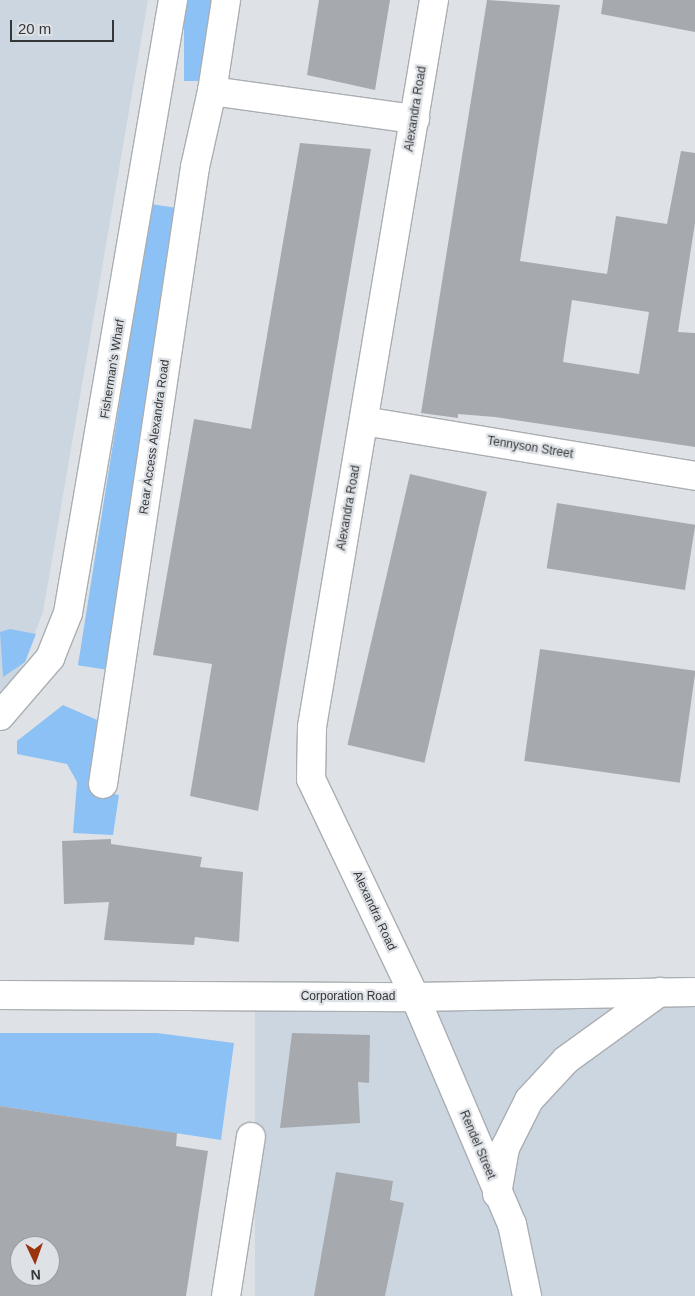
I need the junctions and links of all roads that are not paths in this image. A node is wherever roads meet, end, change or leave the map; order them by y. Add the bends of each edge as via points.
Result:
1 (173, 0) edge
2 (226, 0) edge
3 (434, 0) edge
4 (212, 91) junction
5 (415, 119) junction
6 (364, 421) junction
7 (695, 476) edge
8 (0, 716) edge
9 (103, 784) dead end
10 (660, 992) junction
11 (695, 992) edge
12 (0, 995) edge
13 (415, 997) junction
14 (251, 1137) dead end
15 (497, 1194) junction
16 (226, 1296) edge
17 (527, 1296) edge

1 - 8 street, Fisherman's Wharf via 68,613 50,658
2 - 4 street, Rear Access Alexandra Road
3 - 5 street, Alexandra Road
4 - 5 street
4 - 9 street, Rear Access Alexandra Road via 195,167
5 - 6 street, Alexandra Road
6 - 7 street, Tennyson Street
6 - 13 street, Alexandra Road via 312,726 312,780
10 - 11 street, Corporation Road
10 - 13 street, Corporation Road
10 - 15 street via 566,1060 540,1086 504,1148
12 - 13 street, Corporation Road
13 - 15 street, Rendel Street
14 - 16 street
15 - 17 street, Rendel Street via 523,1260

